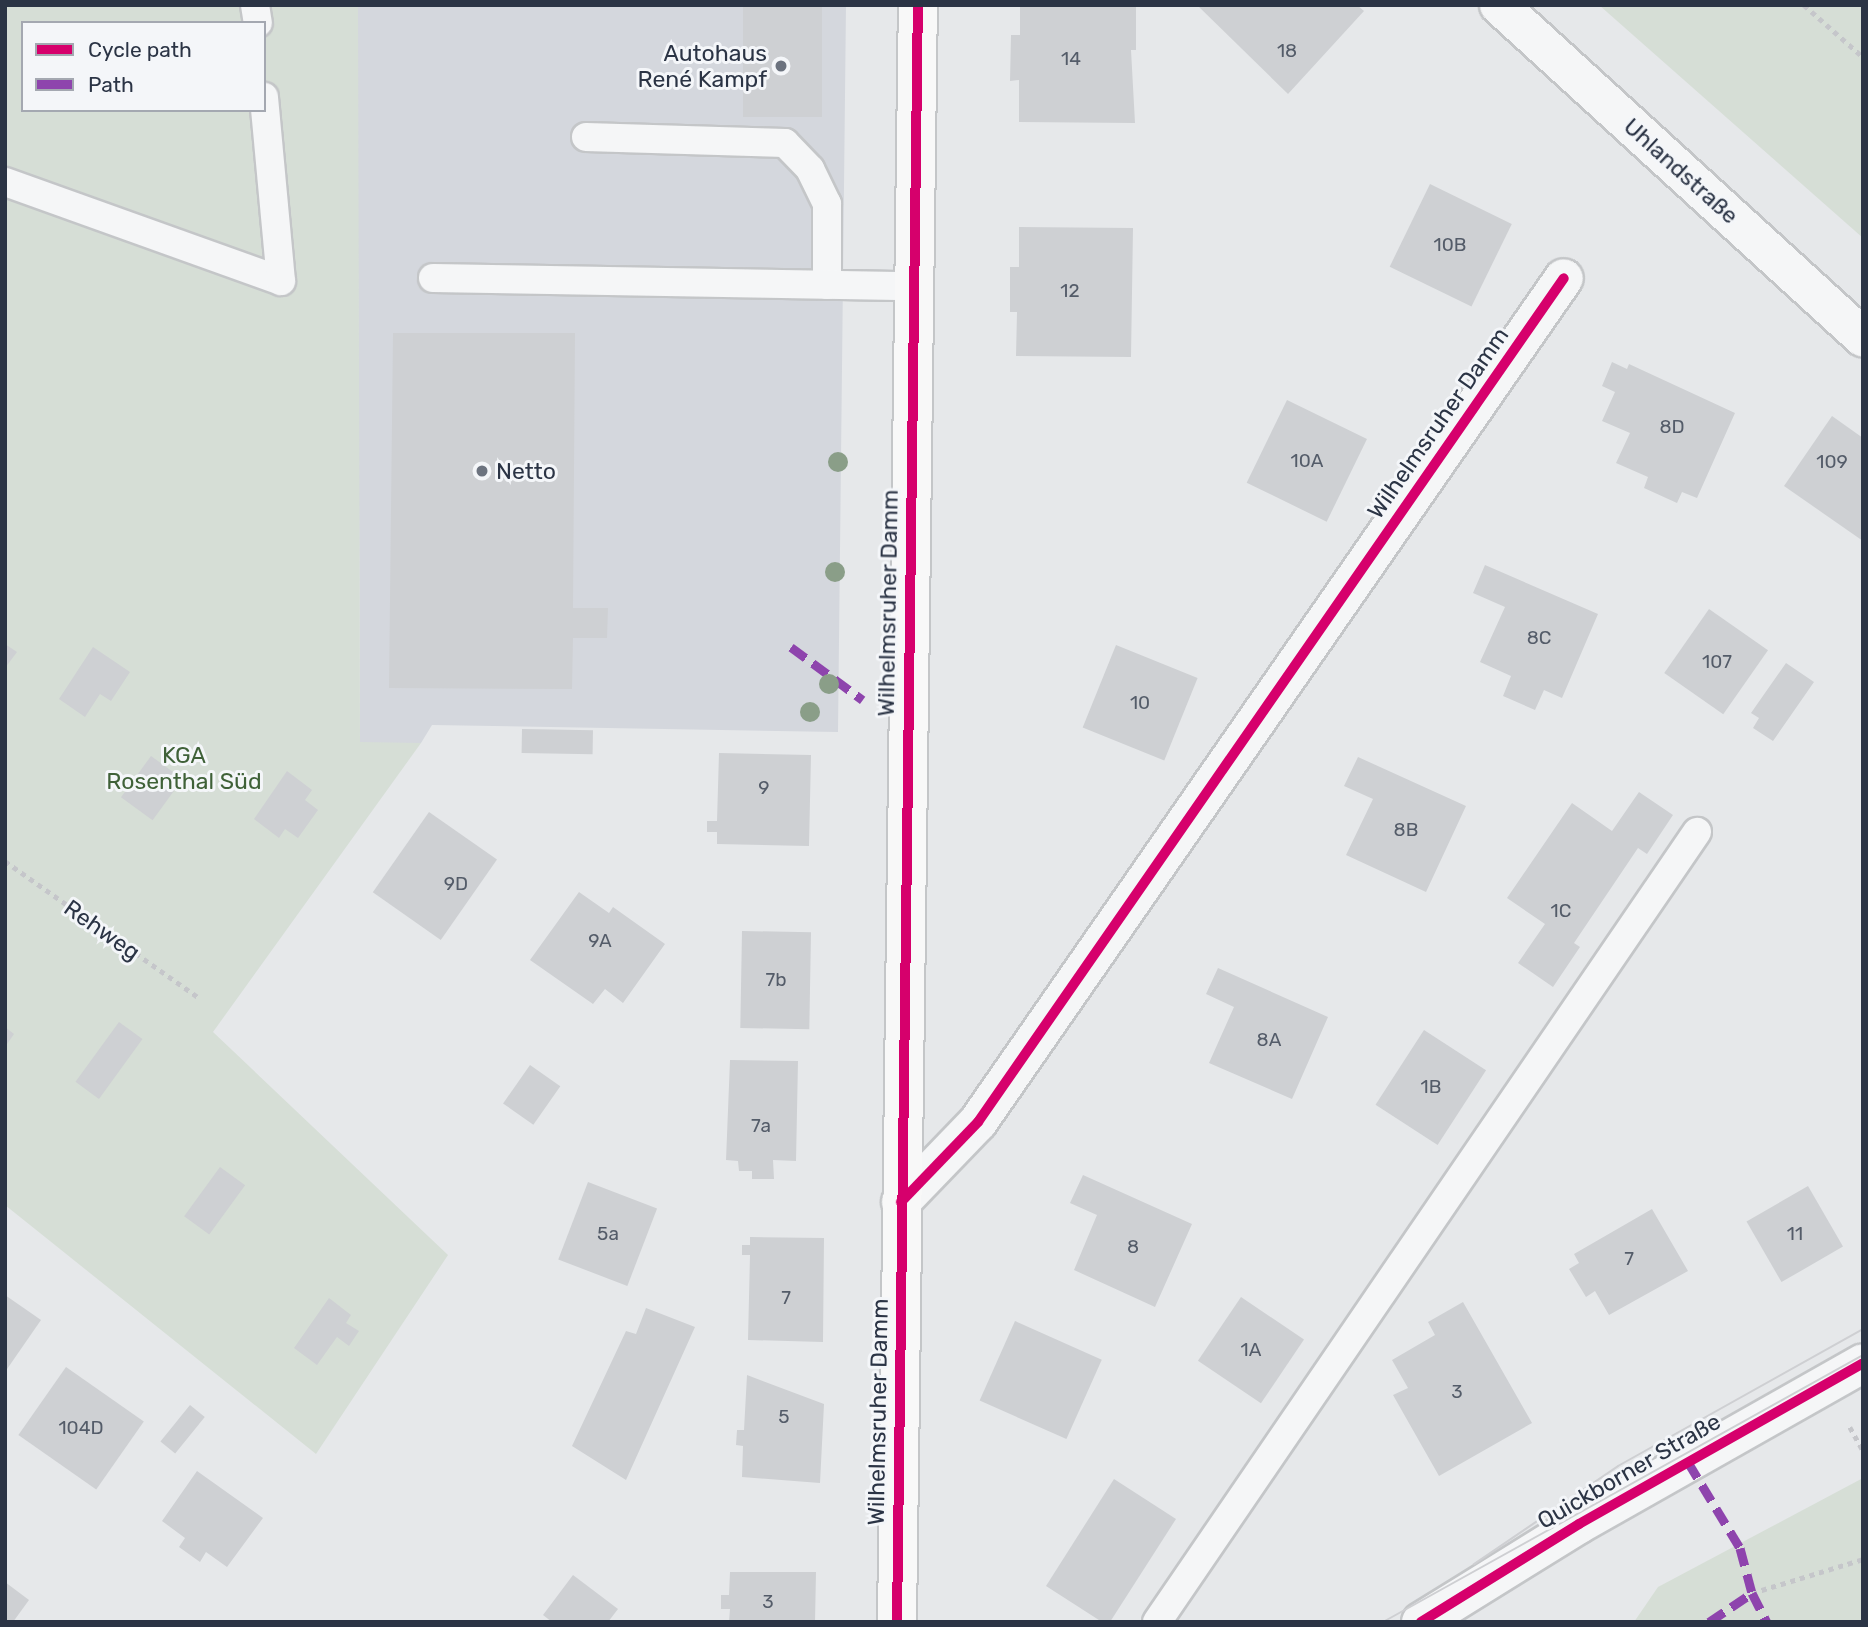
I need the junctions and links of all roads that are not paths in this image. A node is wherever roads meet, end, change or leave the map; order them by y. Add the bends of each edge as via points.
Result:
1 (918, 5) edge
2 (1499, 5) edge
3 (265, 112) edge
4 (586, 137) dead end
5 (5, 182) edge
6 (433, 278) dead end
7 (1564, 278) dead end
8 (827, 285) junction
9 (912, 286) junction
10 (1863, 337) edge
11 (1697, 832) dead end
12 (901, 1202) junction
13 (1863, 1363) edge
14 (897, 1622) edge
15 (1157, 1622) edge
16 (1421, 1622) edge

1 - 9 main road, Wilhelmsruher Damm
2 - 10 street, Uhlandstraße
3 - 5 lane via 281,281
4 - 8 lane via 785,143 810,169 827,204
6 - 8 lane
7 - 12 street, Wilhelmsruher Damm via 978,1122
8 - 9 lane
9 - 12 main road, Wilhelmsruher Damm
11 - 15 lane
12 - 14 main road, Wilhelmsruher Damm
13 - 16 street, Quickborner Straße via 1579,1524

